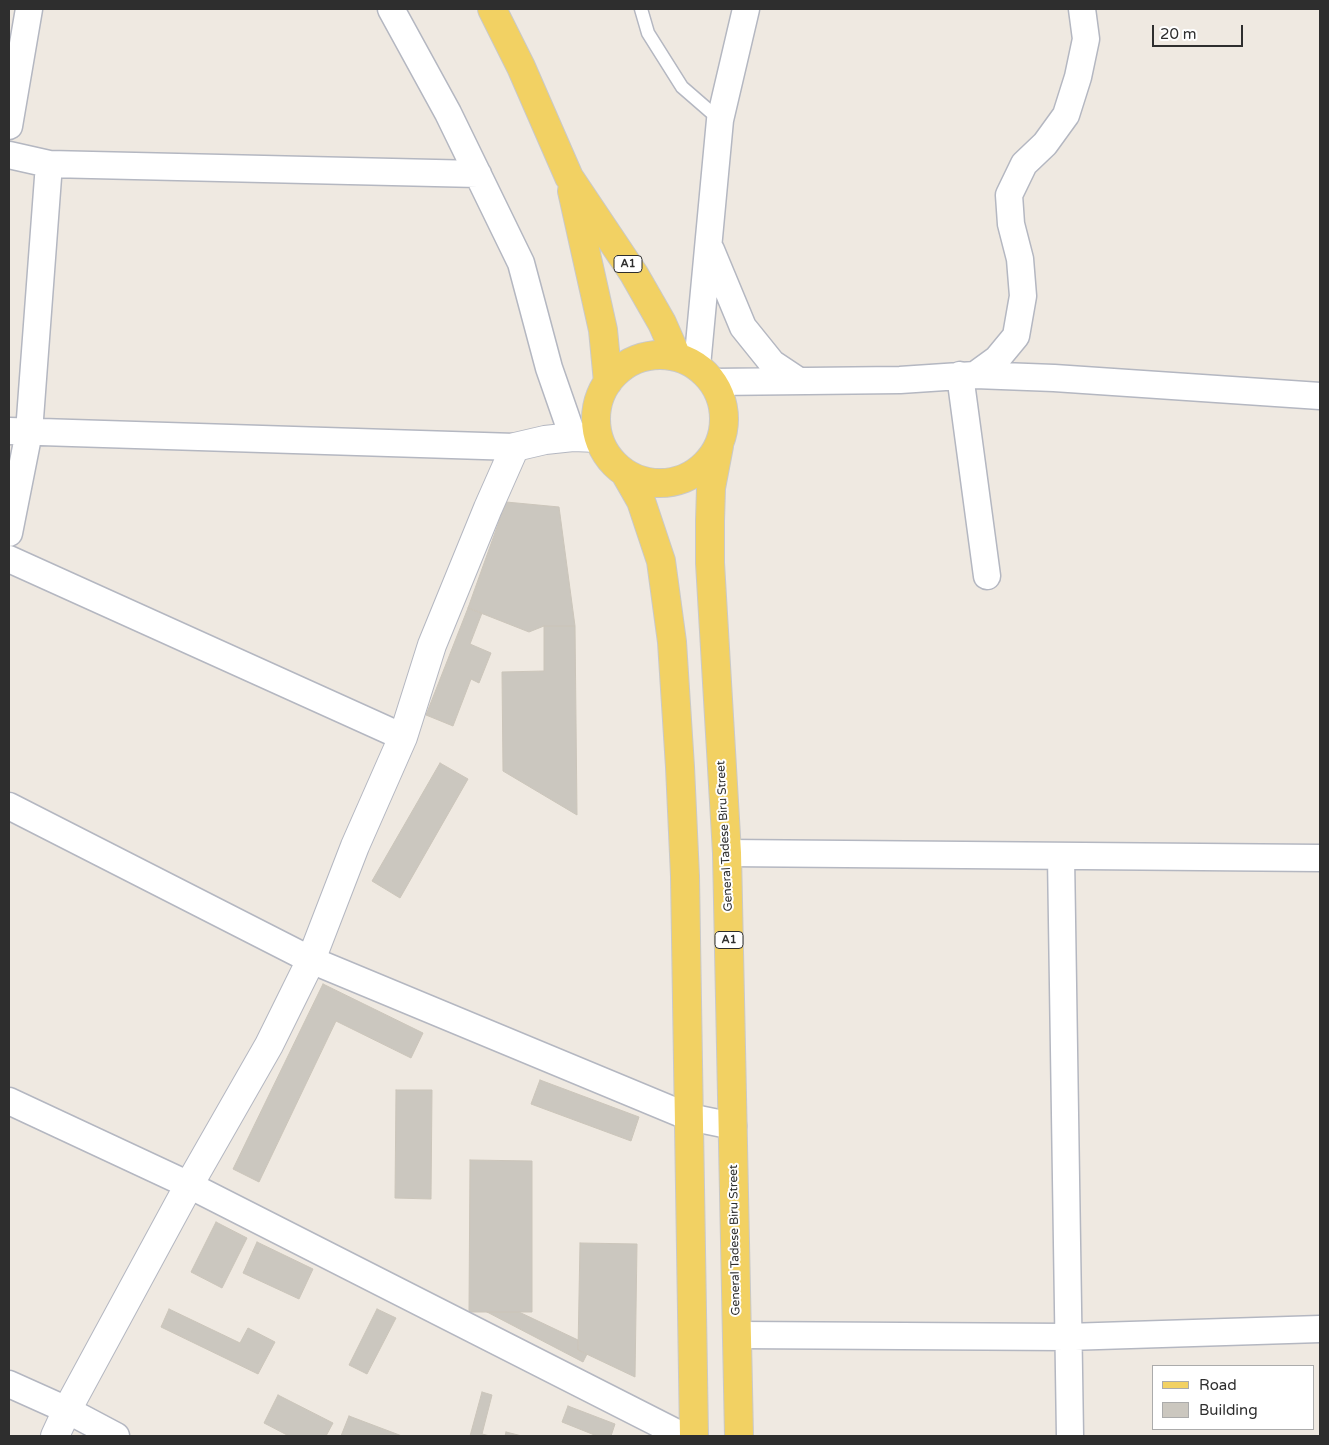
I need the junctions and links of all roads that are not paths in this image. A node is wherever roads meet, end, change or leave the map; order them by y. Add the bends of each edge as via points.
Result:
1 (29, 9) edge
2 (391, 9) edge
3 (492, 9) edge
4 (641, 9) edge
5 (746, 9) edge
6 (1082, 9) edge
7 (720, 120) junction
8 (9, 126) edge
9 (9, 155) edge
10 (50, 164) junction
11 (478, 174) junction
12 (569, 177) junction
13 (709, 247) junction
14 (696, 368) junction
15 (968, 375) junction
16 (799, 381) junction
17 (608, 382) junction
18 (1320, 396) edge
19 (19, 431) edge
20 (586, 438) junction
21 (719, 446) junction
22 (515, 447) junction
23 (625, 473) junction
24 (9, 533) edge
25 (9, 559) edge
26 (987, 576) dead end
27 (403, 738) junction
28 (9, 806) edge
29 (727, 853) junction
30 (1061, 856) junction
31 (1320, 858) edge
32 (310, 960) junction
33 (9, 1101) edge
34 (690, 1117) junction
35 (733, 1126) junction
36 (189, 1185) junction
37 (1320, 1329) edge
38 (737, 1335) junction
39 (1067, 1337) junction
40 (9, 1384) edge
41 (67, 1410) junction
42 (54, 1436) edge
43 (116, 1436) edge
44 (683, 1436) edge
45 (694, 1436) edge
46 (739, 1436) edge
47 (1070, 1436) edge

1 - 8 street
2 - 11 street
3 - 12 main road, A1 via 522,67
4 - 7 lane via 648,33 682,87
5 - 7 street
6 - 15 street via 1086,39 1066,115 1045,144 1024,164 1009,195 1011,224 1020,259 1022,296 1016,336 997,359
7 - 13 street
9 - 10 street
10 - 11 street
10 - 19 street
11 - 20 street via 521,263 549,368
12 - 14 main road, A1 via 634,274 662,323
12 - 17 main road, A1 via 602,330
13 - 14 street
13 - 16 street via 743,327 772,363
14 - 16 street
14 - 17 main road via 662,354 647,356 632,361
14 - 21 main road via 722,402 724,424
15 - 16 street via 900,380
15 - 18 street
15 - 26 street
17 - 20 main road
19 - 22 street
19 - 24 street
20 - 22 street via 545,440
20 - 23 main road
21 - 23 main road via 706,464 688,478 667,483 645,482
21 - 29 main road, General Tadese Biru Street / A1 via 711,488 710,563
22 - 27 street via 432,645
23 - 34 main road via 641,501 660,561 672,642 684,866
25 - 27 street
27 - 32 street via 355,846
28 - 32 street
29 - 30 street
29 - 35 main road, General Tadese Biru Street / A1
30 - 31 street
30 - 39 street
32 - 34 street
32 - 36 street via 269,1045
33 - 36 street
34 - 35 street
34 - 45 main road
35 - 38 main road, General Tadese Biru Street / A1
36 - 41 street
36 - 44 street
37 - 39 street
38 - 39 street
38 - 46 main road, General Tadese Biru Street / A1
39 - 47 street
40 - 41 street
41 - 42 street
41 - 43 street

